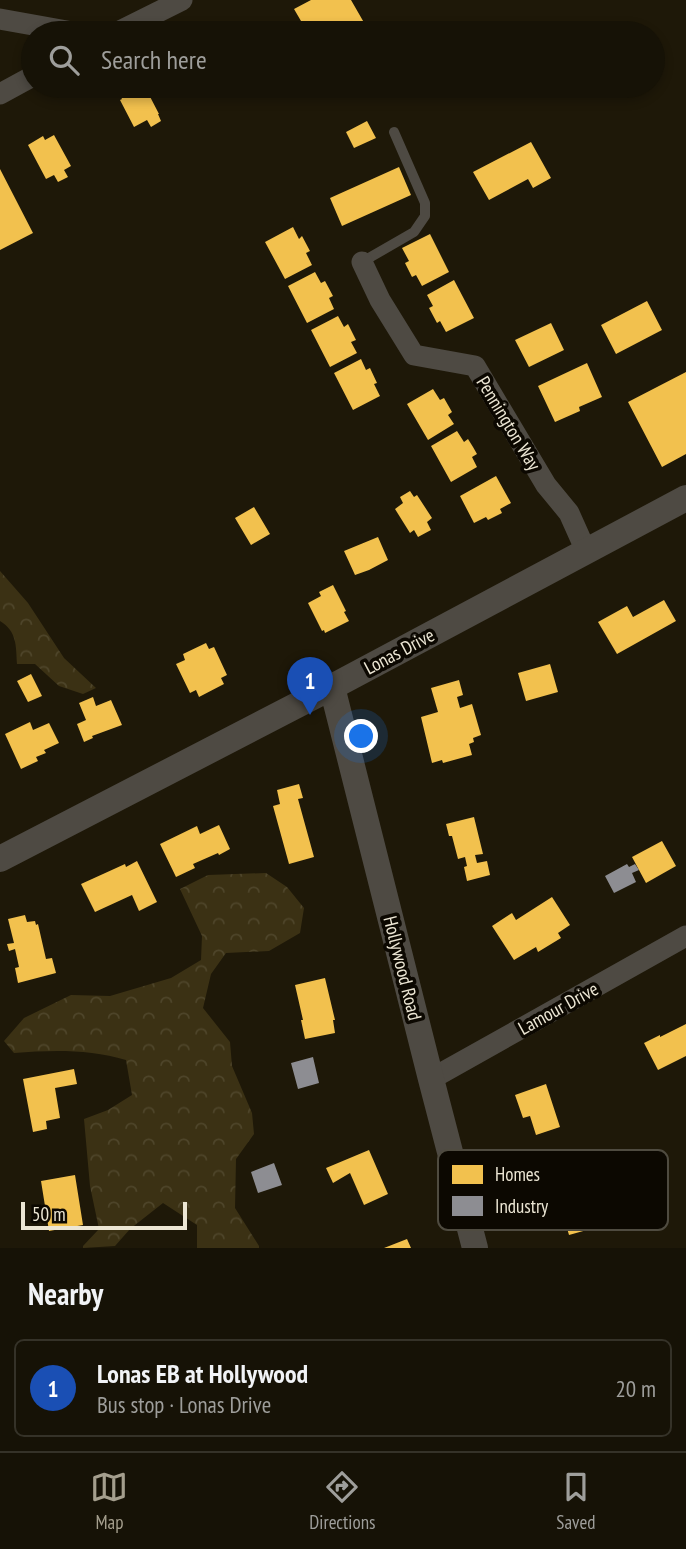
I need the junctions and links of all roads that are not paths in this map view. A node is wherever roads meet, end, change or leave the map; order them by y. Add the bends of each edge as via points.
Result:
1 (183, 0) edge
2 (0, 19) edge
3 (140, 21) edge
4 (21, 23) edge
5 (21, 83) edge
6 (0, 94) edge
7 (394, 132) dead end
8 (362, 262) joint
9 (686, 498) edge
10 (586, 551) junction
11 (332, 687) junction
12 (0, 859) edge
13 (686, 936) edge
14 (431, 1079) junction
15 (449, 1150) edge
16 (470, 1230) edge
17 (475, 1248) edge

1 - 3 street
2 - 4 street
5 - 6 street
7 - 8 lane via 425,203 425,216 414,232
8 - 10 street, Pennington Way via 414,355 475,366 546,485 569,513
9 - 10 street, Lonas Drive
10 - 11 street, Lonas Drive
11 - 12 street, Lonas Drive
11 - 14 street, Hollywood Road
13 - 14 street, Lamour Drive
14 - 15 street, Hollywood Road
16 - 17 street, Hollywood Road

